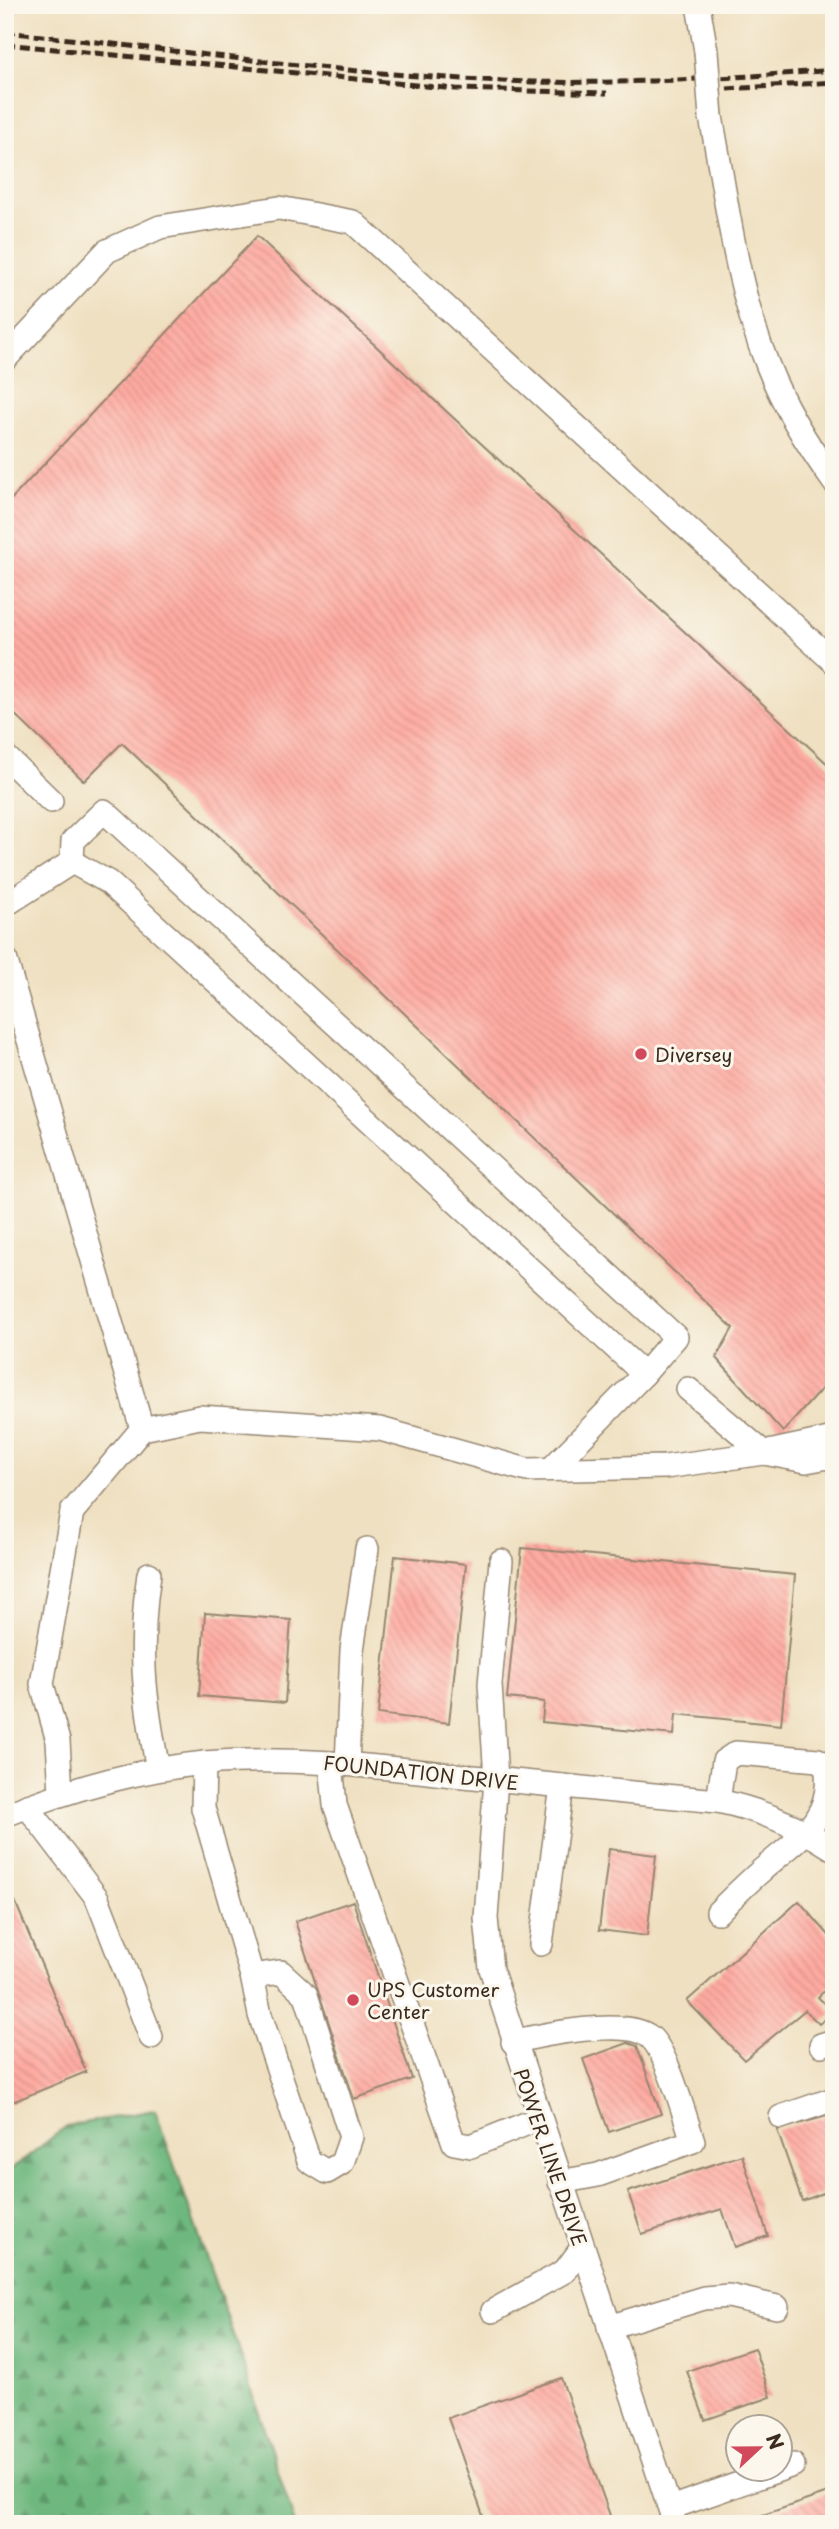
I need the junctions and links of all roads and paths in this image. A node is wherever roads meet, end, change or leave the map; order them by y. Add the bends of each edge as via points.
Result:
1 (698, 5) edge
2 (5, 359) edge
3 (827, 458) edge
4 (834, 482) edge
5 (834, 662) edge
6 (5, 756) edge
7 (51, 801) dead end
8 (72, 862) junction
9 (5, 905) edge
10 (5, 958) edge
11 (644, 1374) junction
12 (688, 1389) dead end
13 (142, 1429) junction
14 (834, 1438) edge
15 (764, 1453) junction
16 (834, 1456) edge
17 (551, 1469) junction
18 (368, 1549) dead end
19 (501, 1561) dead end
20 (149, 1574) dead end
21 (204, 1763) junction
22 (339, 1763) junction
23 (159, 1769) junction
24 (496, 1779) junction
25 (562, 1786) junction
26 (61, 1793) junction
27 (718, 1801) junction
28 (27, 1806) junction
29 (5, 1815) edge
30 (808, 1832) junction
31 (834, 1849) edge
32 (718, 1912) dead end
33 (541, 1944) dead end
34 (252, 1976) junction
35 (151, 2037) dead end
36 (513, 2042) junction
37 (834, 2099) edge
38 (781, 2117) dead end
39 (538, 2119) junction
40 (559, 2182) junction
41 (582, 2248) junction
42 (777, 2307) dead end
43 (493, 2311) dead end
44 (609, 2327) junction
45 (748, 2484) edge
46 (673, 2516) edge

1 - 3 street, bridge via 711,117 745,293 781,397
2 - 5 street via 107,251 160,227 279,208 354,222
3 - 4 street
6 - 7 street
8 - 9 street
8 - 11 street via 108,882
8 - 11 street via 73,841 104,811 676,1337
10 - 13 street
11 - 17 street
12 - 15 street
13 - 17 street via 200,1418 380,1429 527,1469
13 - 26 street via 72,1512 41,1684 58,1741
14 - 15 street
15 - 16 street via 806,1461
15 - 17 street via 665,1467
18 - 22 street
19 - 24 street, POWER LINE DRIVE via 490,1684
20 - 23 street via 142,1638 146,1707
21 - 22 street, FOUNDATION DRIVE
21 - 23 street, FOUNDATION DRIVE
21 - 34 street via 203,1808
22 - 24 street, FOUNDATION DRIVE
22 - 39 street via 335,1805 454,2143 471,2146
23 - 26 street, FOUNDATION DRIVE
24 - 25 street, FOUNDATION DRIVE
24 - 36 street, POWER LINE DRIVE via 486,1918 491,1969
25 - 27 street, FOUNDATION DRIVE
25 - 33 street
26 - 28 street, FOUNDATION DRIVE
27 - 30 street, FOUNDATION DRIVE via 750,1808
27 - 30 street via 724,1761 736,1753 818,1760 826,1766 825,1801
28 - 29 street, FOUNDATION DRIVE
28 - 35 street via 97,1898
30 - 31 street, FOUNDATION DRIVE
30 - 32 street
34 - 34 street via 260,2015 309,2161 327,2172 342,2163 351,2137 306,1995 281,1972
36 - 39 street, POWER LINE DRIVE
36 - 40 street via 589,2028 640,2032 652,2038 693,2141 598,2175
37 - 38 street
39 - 40 street, POWER LINE DRIVE
40 - 41 street, POWER LINE DRIVE
41 - 43 street via 565,2270
41 - 44 street, POWER LINE DRIVE
42 - 44 street via 729,2296 704,2298
44 - 46 street, POWER LINE DRIVE
45 - 46 street

